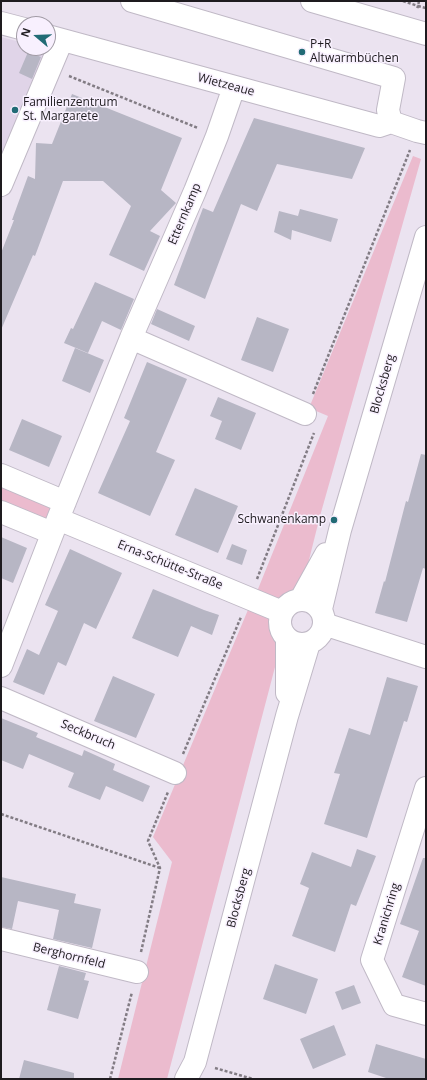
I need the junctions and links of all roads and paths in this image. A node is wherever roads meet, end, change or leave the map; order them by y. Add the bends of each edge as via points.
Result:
1 (132, 1) edge
2 (312, 1) edge
3 (403, 1) edge
4 (419, 1) edge
5 (418, 6) junction
6 (426, 8) edge
7 (1, 23) edge
8 (16, 28) edge
9 (426, 34) edge
10 (56, 38) edge
11 (52, 56) edge
12 (50, 68) junction
13 (234, 87) junction
14 (391, 122) junction
15 (422, 132) edge
16 (217, 136) junction
17 (1, 185) edge
18 (426, 237) edge
19 (131, 338) junction
20 (305, 414) junction
21 (1, 475) edge
22 (1, 512) edge
23 (58, 518) junction
24 (340, 530) junction
25 (249, 598) junction
26 (301, 599) junction
27 (282, 612) junction
28 (322, 616) junction
29 (287, 639) junction
30 (309, 643) junction
31 (426, 657) edge
32 (1, 666) edge
33 (1, 698) edge
34 (287, 716) junction
35 (175, 773) junction
36 (426, 788) edge
37 (1, 814) edge
38 (160, 868) junction
39 (1, 939) edge
40 (137, 972) junction
41 (426, 1014) edge
42 (191, 1070) edge
43 (110, 1079) edge
44 (253, 1079) edge

1 - 14 street via 394,78 388,110
2 - 9 street
3 - 5 path
4 - 5 path
5 - 6 path
7 - 8 street
10 - 13 street, Wietzeaue
11 - 12 street, Wietzeaue
12 - 16 path
12 - 17 street, Wietzeaue
13 - 14 street, Wietzeaue via 379,126
13 - 16 street, Etternkamp
14 - 15 street
15 - 20 path
16 - 19 street, Etternkamp
18 - 24 street, Blocksberg
19 - 20 street
19 - 23 street, Etternkamp
20 - 25 path via 320,420
21 - 23 street, Erna-Schütte-Straße
22 - 23 street, Erna-Schütte-Straße
23 - 25 street, Erna-Schütte-Straße
23 - 32 street
24 - 26 street, Blocksberg
24 - 28 street, Blocksberg
25 - 27 street, Erna-Schütte-Straße
25 - 35 path
26 - 27 street via 287,605
26 - 28 street via 315,604
27 - 29 street, Blocksberg via 280,628
28 - 30 street, Blocksberg via 322,632 316,640
28 - 31 street
29 - 30 street via 293,643
29 - 34 street, Blocksberg
30 - 34 street, Blocksberg
33 - 35 street, Seckbruch
34 - 42 street, Blocksberg
35 - 38 path via 148,840
36 - 41 street, Kranichring via 372,960 394,1005
37 - 38 path
38 - 40 path
39 - 40 street, Berghornfeld
40 - 43 path
42 - 44 path

